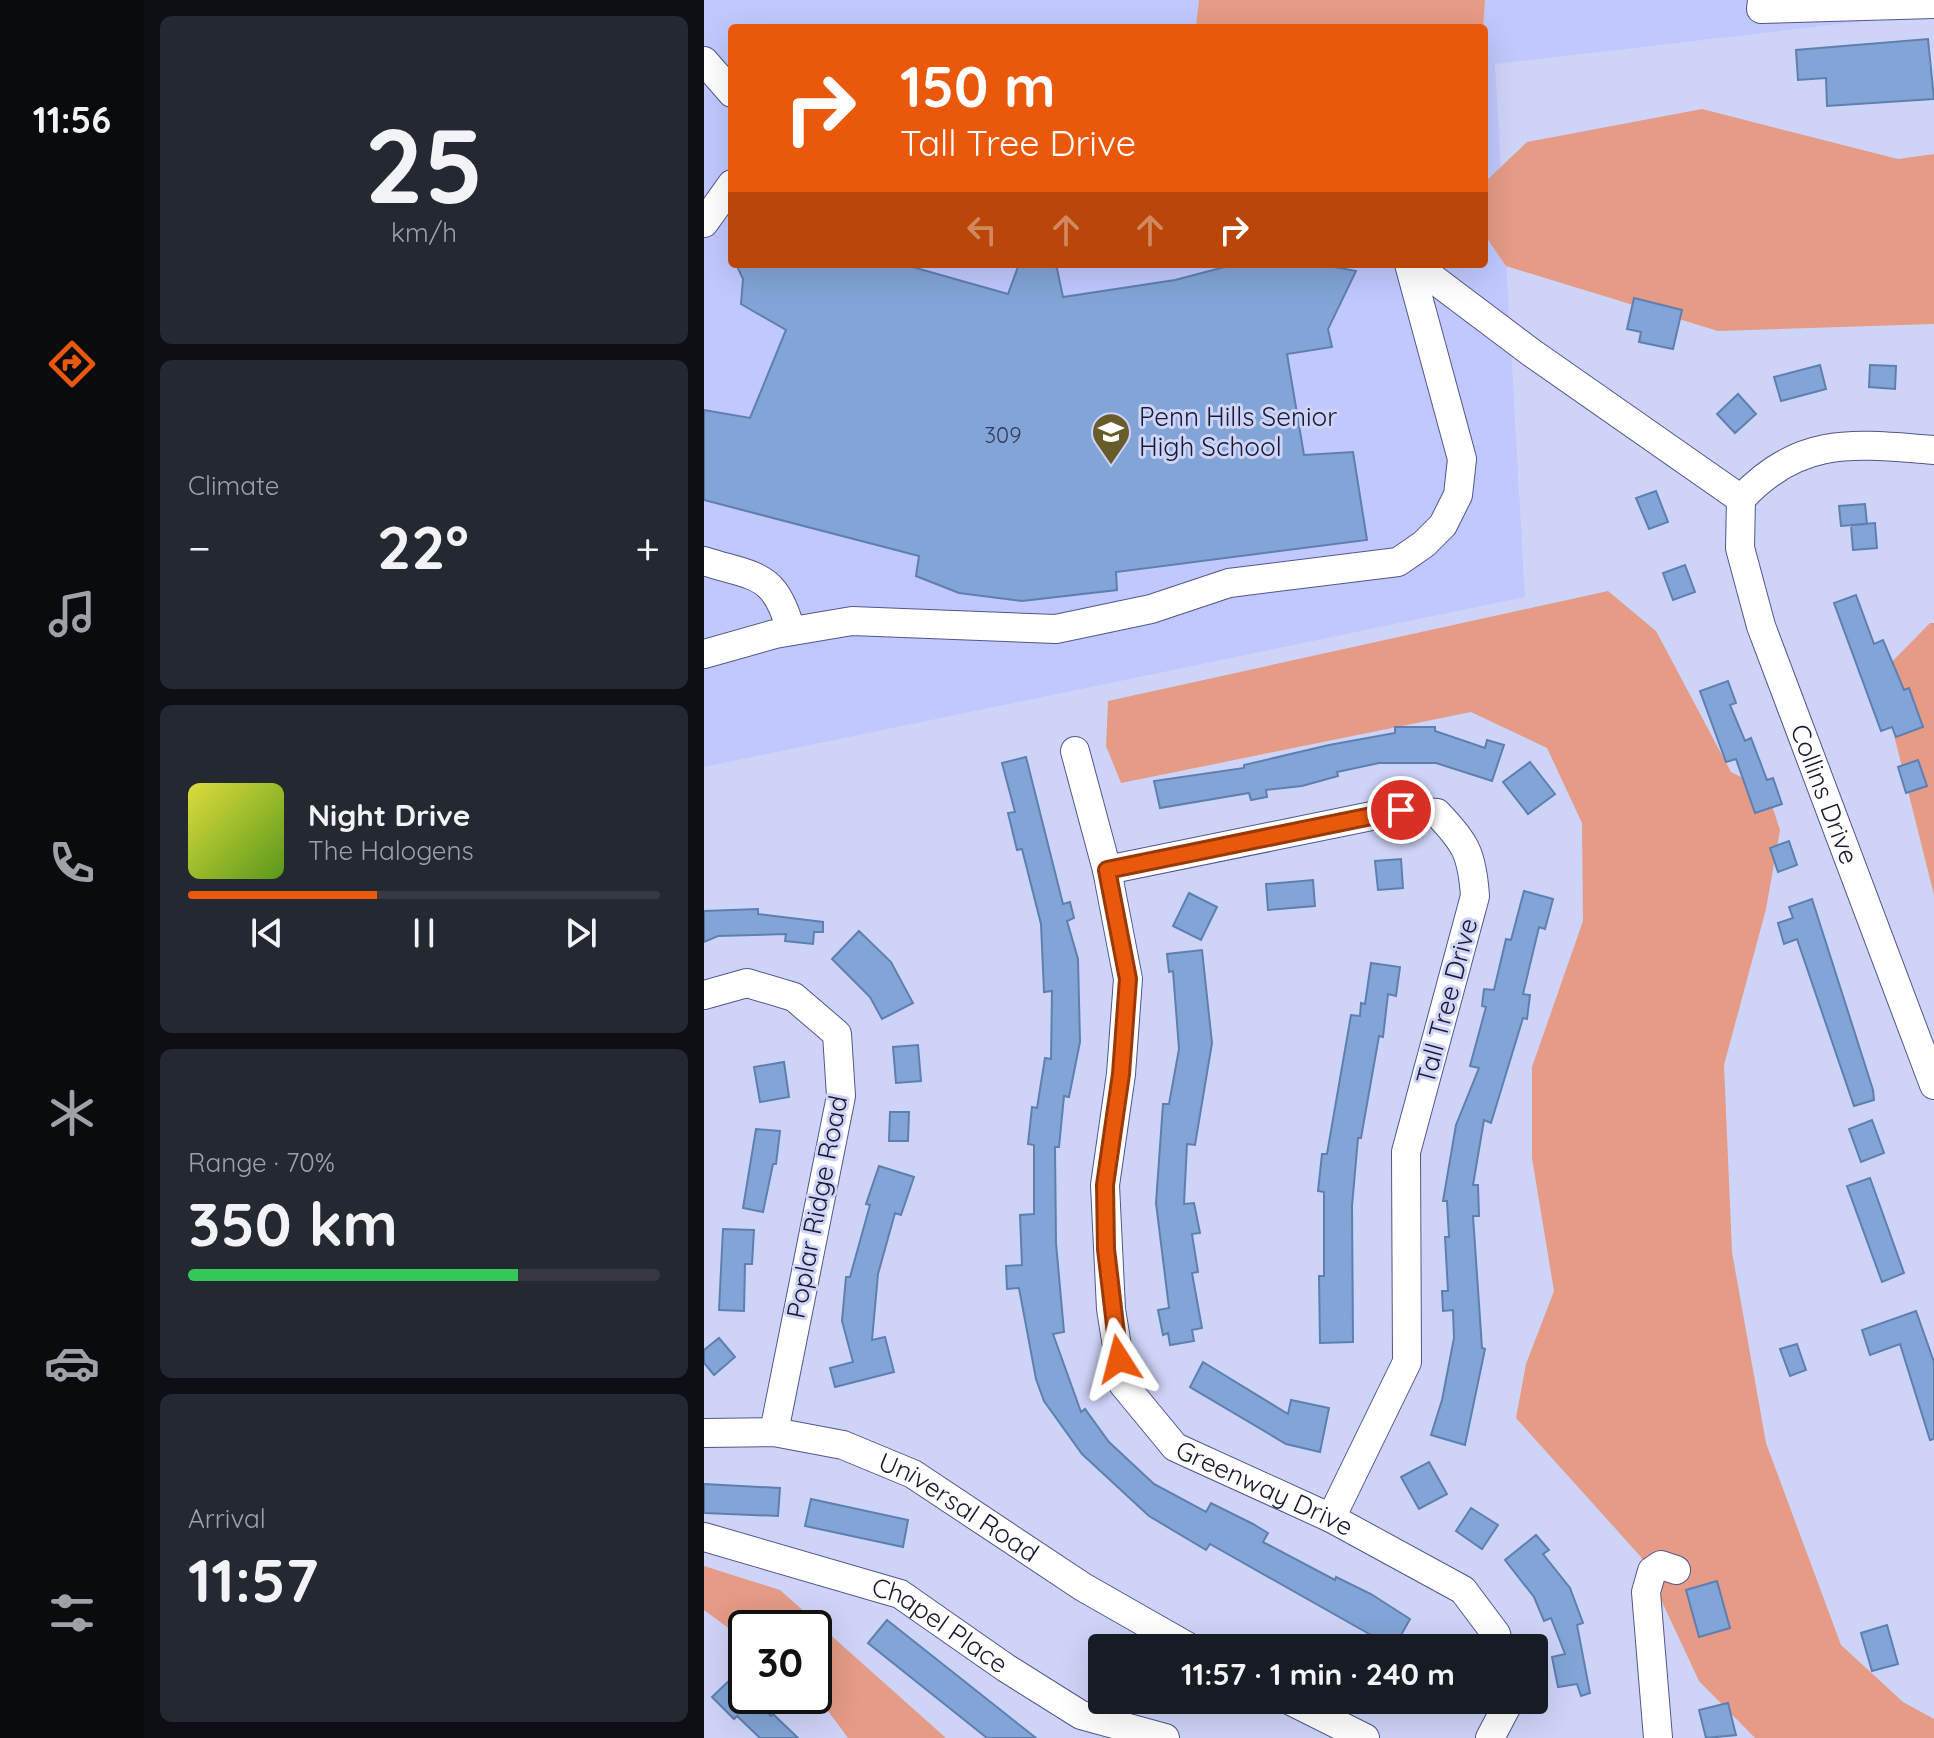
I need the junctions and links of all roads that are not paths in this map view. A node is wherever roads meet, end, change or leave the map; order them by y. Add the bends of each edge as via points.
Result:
1 (1925, 3) edge
2 (1761, 5) edge
3 (704, 61) edge
4 (728, 88) edge
5 (728, 190) edge
6 (704, 223) edge
7 (1410, 268) edge
8 (1423, 268) edge
9 (1934, 450) edge
10 (1741, 499) junction
11 (704, 561) edge
12 (791, 631) junction
13 (704, 654) edge
14 (1075, 751) dead end
15 (1107, 870) junction
16 (704, 995) edge
17 (1934, 1085) edge
18 (774, 1432) junction
19 (704, 1433) edge
20 (1331, 1518) junction
21 (704, 1537) edge
22 (1676, 1570) dead end
23 (1165, 1634) edge
24 (1496, 1634) edge
25 (1317, 1714) edge
26 (1503, 1714) edge
27 (1165, 1738) edge
28 (1365, 1738) edge
29 (1490, 1738) edge
30 (1658, 1738) edge

1 - 2 street
3 - 4 street
5 - 6 street
7 - 12 street via 1462,459 1458,495 1443,525 1398,562 1229,583 1151,609 1056,629 852,621
8 - 10 street via 1532,353
9 - 10 street via 1851,444 1791,458 1760,478
10 - 17 street, Collins Drive via 1740,548 1761,626
11 - 12 street via 767,581 783,602
12 - 13 street
14 - 15 street, Greenway Drive
15 - 20 street, Greenway Drive via 1128,979 1105,1185 1111,1309 1123,1384 1175,1447
15 - 20 street, Tall Tree Drive via 1401,810 1437,813 1462,839 1473,861 1475,896 1406,1152 1407,1362
16 - 18 street, Poplar Ridge Road via 747,983 771,990 794,997 837,1034 841,1096
18 - 19 street, Universal Road
18 - 23 street, Universal Road via 843,1445 913,1474 1083,1587
20 - 24 street, Greenway Drive via 1463,1590
21 - 27 street, Chapel Place via 900,1594 1081,1715
22 - 30 street via 1661,1565 1652,1571 1646,1592
25 - 28 street
26 - 29 street

